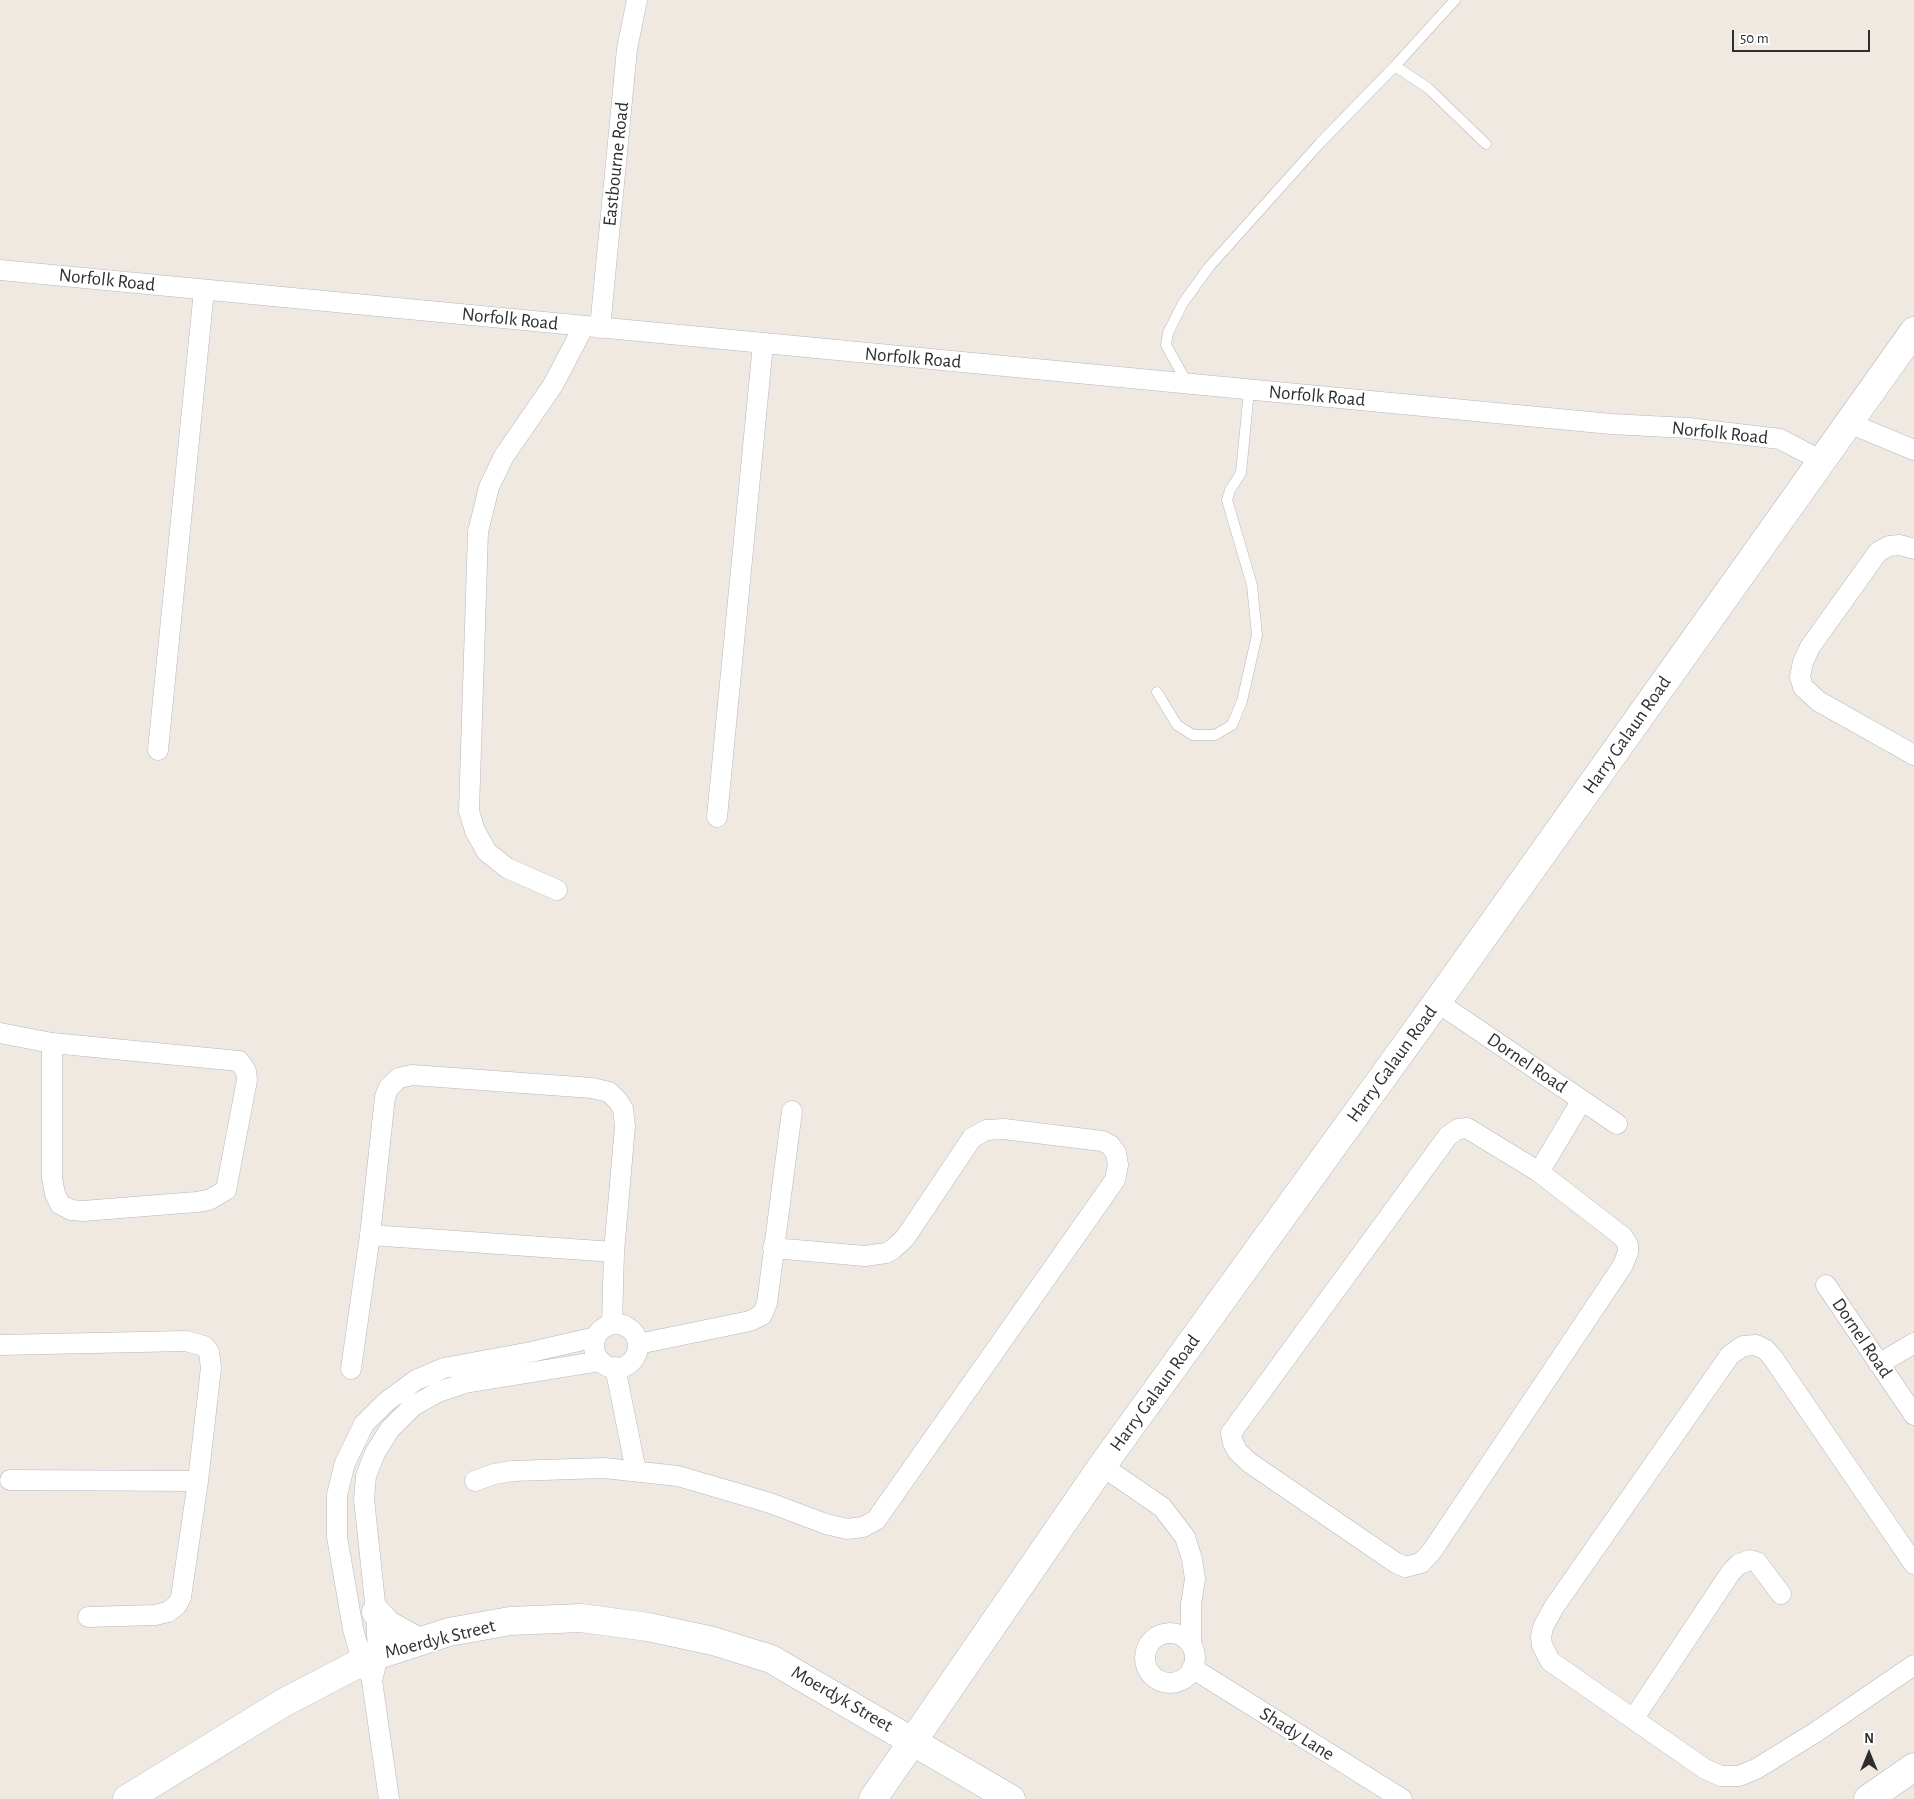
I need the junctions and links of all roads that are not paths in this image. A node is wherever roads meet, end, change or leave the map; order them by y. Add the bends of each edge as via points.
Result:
1 (637, 0) edge
2 (1455, 0) edge
3 (1395, 66) junction
4 (1486, 144) dead end
5 (0, 270) edge
6 (204, 290) junction
7 (592, 327) junction
8 (1914, 331) edge
9 (764, 344) junction
10 (1187, 384) junction
11 (1249, 390) junction
12 (1849, 423) junction
13 (1914, 450) edge
14 (1822, 460) junction
15 (1914, 549) edge
16 (1156, 692) dead end
17 (158, 750) dead end
18 (1914, 755) edge
19 (717, 817) dead end
20 (557, 890) dead end
21 (1438, 1002) junction
22 (0, 1033) edge
23 (52, 1043) junction
24 (1582, 1100) junction
25 (792, 1111) dead end
26 (1617, 1124) dead end
27 (1539, 1172) junction
28 (370, 1235) junction
29 (773, 1248) junction
30 (614, 1252) junction
31 (1826, 1285) dead end
32 (612, 1324) junction
33 (596, 1337) junction
34 (1914, 1343) edge
35 (638, 1344) junction
36 (0, 1345) edge
37 (608, 1364) junction
38 (1878, 1364) junction
39 (351, 1369) dead end
40 (1914, 1415) edge
41 (1102, 1466) junction
42 (636, 1471) junction
43 (10, 1480) dead end
44 (198, 1481) junction
45 (475, 1481) dead end
46 (370, 1555) junction
47 (341, 1558) junction
48 (1914, 1564) edge
49 (1781, 1594) dead end
50 (1191, 1604) junction
51 (376, 1612) junction
52 (88, 1617) dead end
53 (1169, 1633) junction
54 (416, 1641) junction
55 (1191, 1644) junction
56 (1914, 1665) edge
57 (371, 1666) junction
58 (1192, 1668) junction
59 (1634, 1718) junction
60 (914, 1741) junction
61 (1914, 1767) edge
62 (127, 1799) edge
63 (389, 1799) edge
64 (873, 1799) edge
65 (1011, 1799) edge
66 (1402, 1799) edge
67 (1868, 1799) edge

1 - 7 street, Eastbourne Road via 627,49
2 - 3 lane
3 - 4 lane via 1428,88
3 - 10 lane via 1320,143 1222,253 1183,303 1168,333 1166,345
5 - 6 street, Norfolk Road
6 - 7 street, Norfolk Road
6 - 17 street
7 - 9 street, Norfolk Road
7 - 20 street via 504,456 489,487 478,532 469,811 474,831 487,852 507,868
8 - 12 main road, Harry Galaun Road
9 - 10 street, Norfolk Road
9 - 19 street
10 - 11 street, Norfolk Road
11 - 14 street, Norfolk Road via 1765,436 1796,446
11 - 16 lane via 1241,473 1227,500 1252,585 1257,635 1242,701 1232,725 1215,735 1193,735 1177,725
12 - 13 street
12 - 14 main road, Harry Galaun Road
14 - 21 main road, Harry Galaun Road
15 - 18 street via 1900,545 1878,552 1810,648 1800,677 1803,687 1818,701
21 - 24 street, Dornel Road
21 - 41 main road, Harry Galaun Road
22 - 23 street
23 - 23 street via 52,1178 60,1204 71,1210 83,1211 196,1202 209,1200 226,1190 246,1080 243,1065 230,1059
24 - 26 street, Dornel Road
24 - 27 street
25 - 29 street
27 - 27 street via 1623,1236 1628,1245 1626,1260 1432,1551 1421,1563 1405,1567 1242,1456 1231,1438 1233,1428 1451,1133 1467,1128
28 - 30 street
28 - 30 street via 385,1097 389,1087 399,1078 412,1075 582,1087 609,1092 623,1109 625,1126
28 - 39 street
29 - 35 street via 767,1303 756,1320
29 - 42 street via 864,1256 886,1253 905,1238 972,1138 986,1130 1004,1129 1102,1141 1116,1153 1115,1180 876,1520 863,1527 847,1529 678,1476
30 - 32 street
31 - 38 street, Dornel Road
32 - 33 street
32 - 35 street via 626,1326
33 - 37 street via 594,1350
33 - 47 street via 444,1368 416,1380 386,1402 364,1424 345,1462 337,1495 337,1537
34 - 38 street
35 - 37 street via 634,1358 622,1366
36 - 44 street via 186,1341 204,1346 209,1352 211,1368
37 - 42 street
37 - 46 street via 465,1384 438,1392 413,1406 390,1429 366,1476 364,1499
38 - 40 street, Dornel Road
41 - 50 street via 1162,1507 1186,1537 1195,1579
41 - 60 main road, Harry Galaun Road
42 - 45 street via 604,1468 513,1471
43 - 44 street
44 - 52 street via 181,1597 177,1605 168,1612 155,1615
46 - 47 street
46 - 51 street
47 - 57 street via 353,1629
48 - 59 street via 1773,1358 1756,1345 1737,1349 1543,1626 1542,1646 1550,1661
49 - 59 street via 1757,1562 1750,1560 1739,1564
50 - 53 street
50 - 55 street
51 - 54 main road via 388,1625
51 - 57 street
53 - 55 street via 1177,1634
53 - 58 street via 1160,1634 1148,1646 1147,1669 1158,1680 1174,1682 1182,1680
54 - 57 main road, Moerdyk Street
54 - 60 main road, Moerdyk Street via 510,1621 581,1618 648,1626 771,1659
55 - 58 street via 1194,1652
56 - 59 street via 1816,1732 1756,1770 1739,1776 1721,1776 1706,1770
57 - 62 main road, Moerdyk Street via 283,1703
57 - 63 street
58 - 66 street, Shady Lane
60 - 64 main road, Harry Galaun Road
60 - 65 main road, Moerdyk Street
61 - 67 main road

